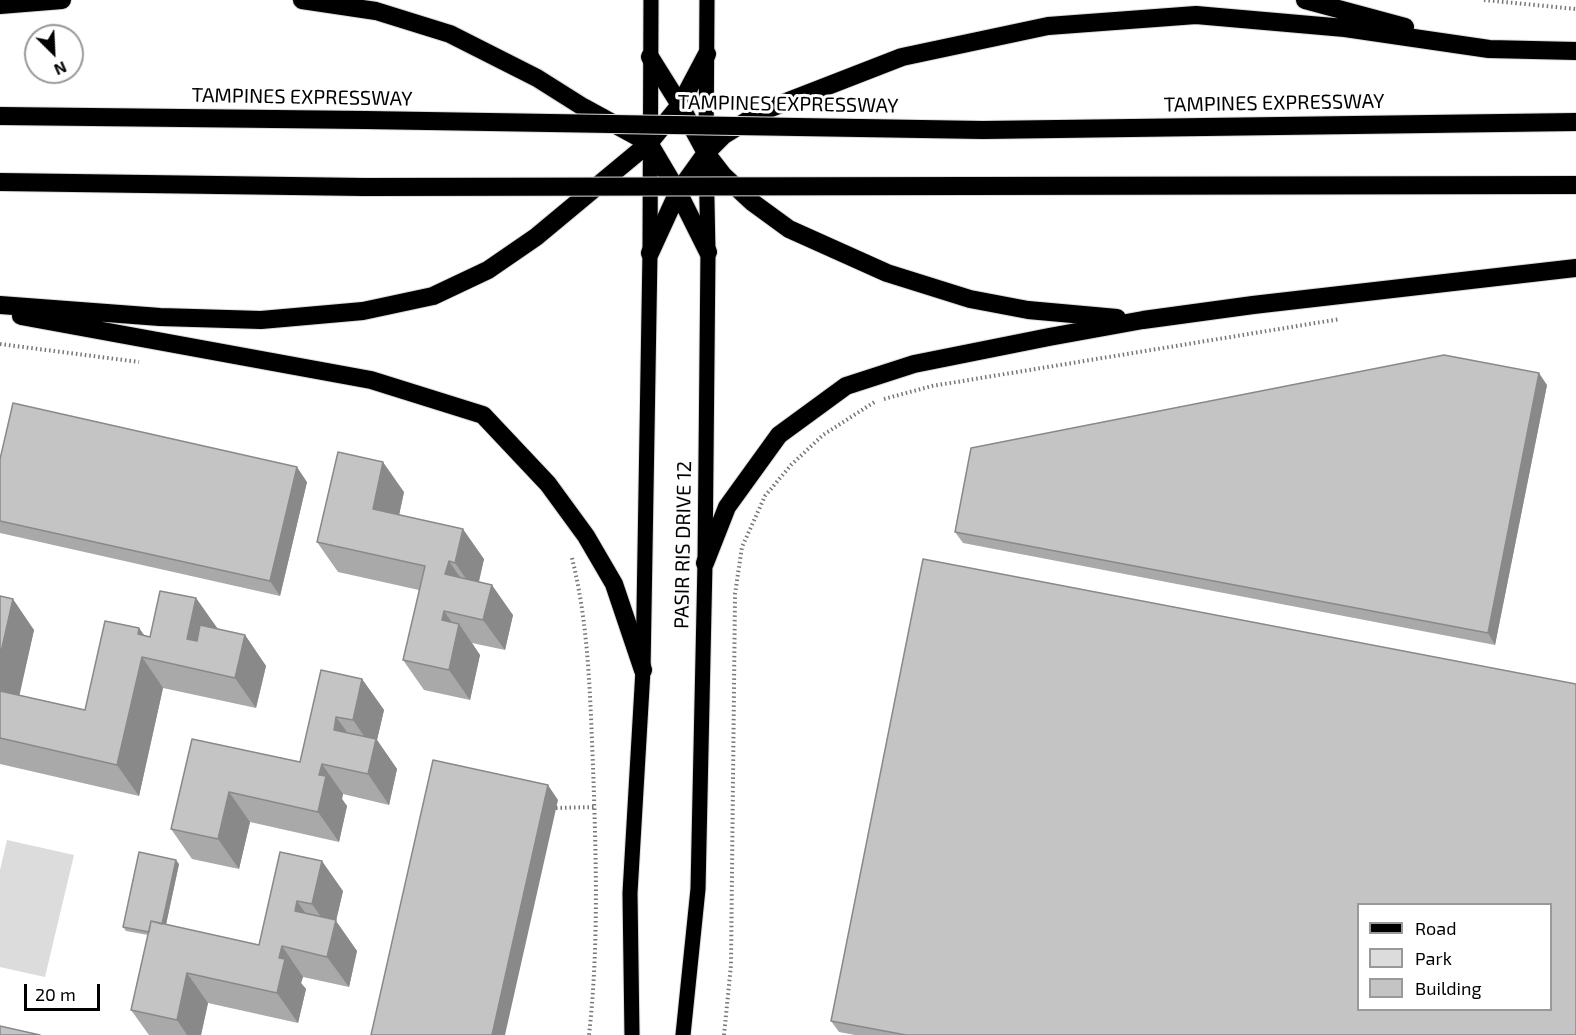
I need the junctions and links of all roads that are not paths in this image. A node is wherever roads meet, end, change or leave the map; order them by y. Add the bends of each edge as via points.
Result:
1 (62, 0) edge
2 (302, 0) edge
3 (651, 0) edge
4 (707, 0) edge
5 (1305, 0) edge
6 (0, 5) edge
7 (1489, 49) junction
8 (1576, 51) edge
9 (707, 54) junction
10 (650, 57) junction
11 (680, 105) junction
12 (0, 116) edge
13 (1576, 122) edge
14 (649, 143) junction
15 (706, 153) junction
16 (0, 182) edge
17 (1576, 185) edge
18 (678, 192) junction
19 (708, 252) junction
20 (650, 253) junction
21 (1576, 268) edge
22 (0, 305) edge
23 (0, 312) edge
24 (1143, 320) junction
25 (705, 563) junction
26 (643, 670) junction
27 (632, 1035) edge
28 (683, 1035) edge

1 - 6 highway
2 - 14 highway via 376,11 450,34 537,78
3 - 10 main road, PASIR RIS DRIVE 12
4 - 9 main road, PASIR RIS DRIVE 12
5 - 7 highway
7 - 8 highway
7 - 15 highway via 1345,28 1196,15 1048,26 902,57 763,111 724,135
9 - 11 highway
9 - 15 main road, PASIR RIS DRIVE 12
10 - 11 highway
10 - 14 main road, PASIR RIS DRIVE 12
11 - 14 highway
11 - 15 highway
12 - 13 highway, TAMPINES EXPRESSWAY, bridge via 983,130
14 - 18 highway
14 - 20 main road, PASIR RIS DRIVE 12
14 - 22 highway via 536,237 488,270 433,296 363,311 261,320
15 - 18 highway
15 - 19 main road, PASIR RIS DRIVE 12
15 - 24 highway via 730,182 789,229 887,273 970,299 1028,310
16 - 17 highway, bridge via 364,187
18 - 19 highway
18 - 20 highway
19 - 25 main road, PASIR RIS DRIVE 12
20 - 26 main road, PASIR RIS DRIVE 12
21 - 24 highway
23 - 26 highway via 371,380 483,416 548,484 586,536 614,584
24 - 25 highway via 914,364 846,386 779,435 727,507
25 - 28 main road, PASIR RIS DRIVE 12 via 699,889
26 - 27 main road, PASIR RIS DRIVE 12 via 630,893

